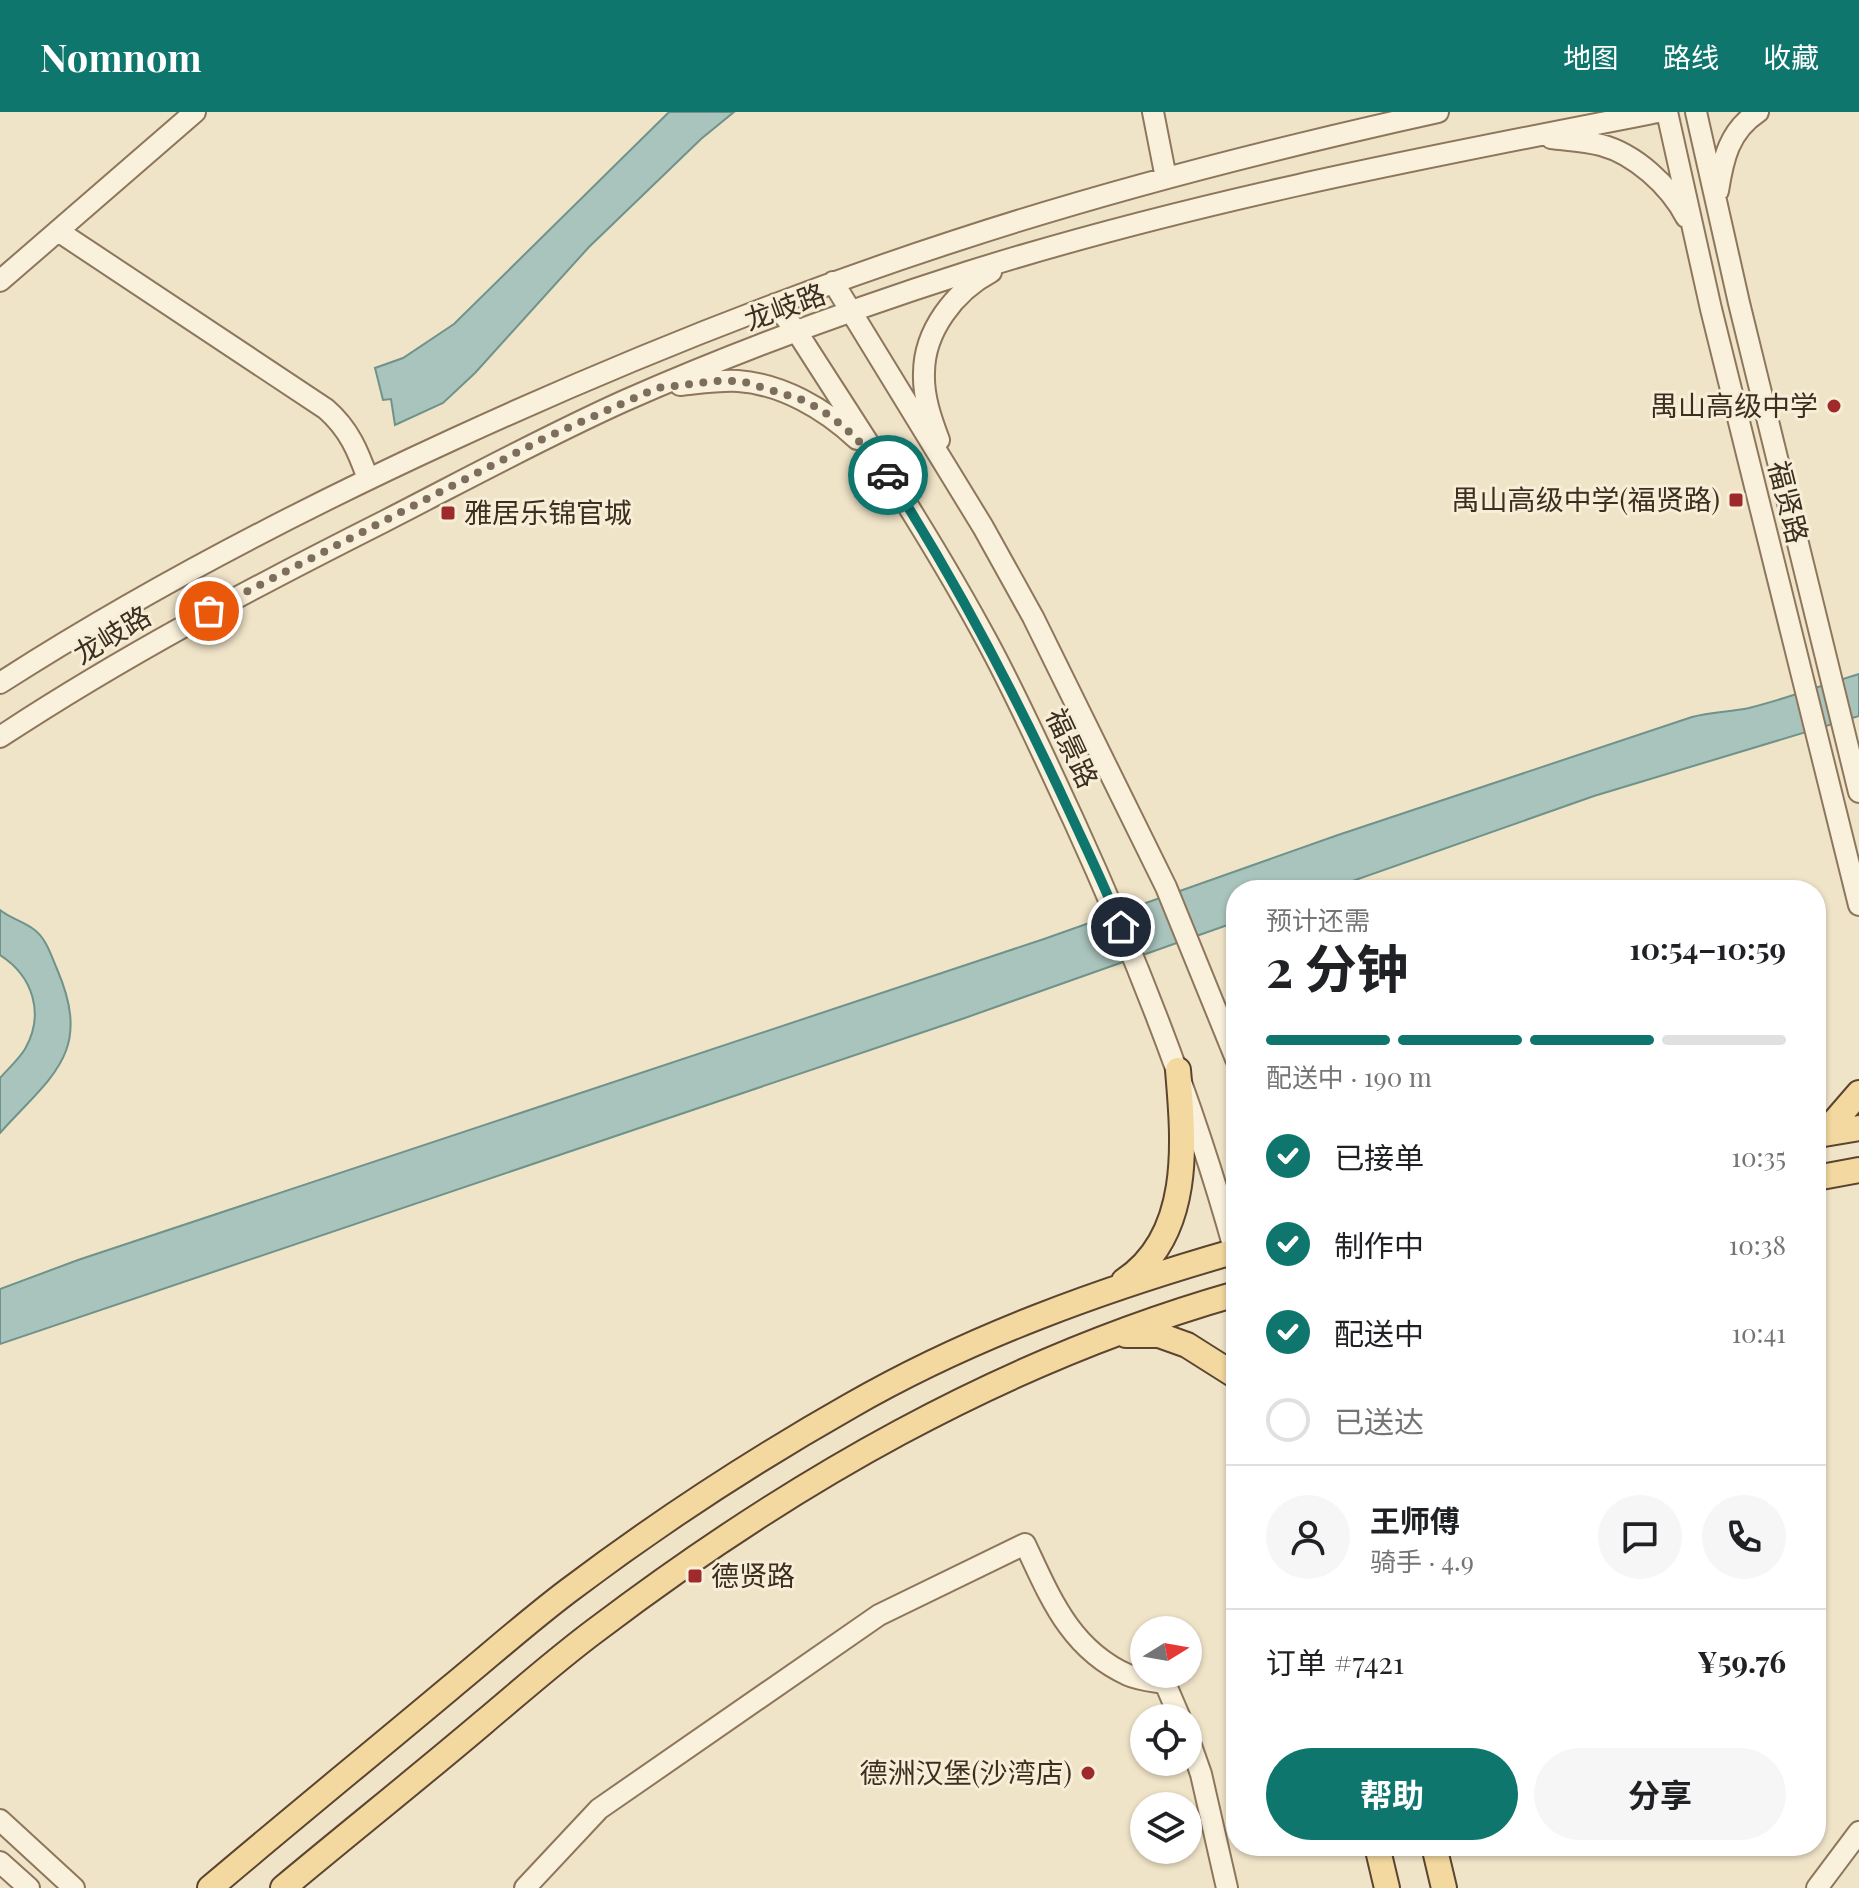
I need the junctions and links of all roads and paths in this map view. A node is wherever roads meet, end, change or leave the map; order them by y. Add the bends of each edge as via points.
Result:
1 (195, 112) edge
2 (1153, 112) edge
3 (1438, 112) edge
4 (1658, 112) edge
5 (1667, 112) edge
6 (1696, 112) edge
7 (1758, 112) edge
8 (1535, 136) junction
9 (1166, 178) junction
10 (1716, 203) junction
11 (58, 231) junction
12 (1693, 231) junction
13 (1022, 256) junction
14 (0, 281) edge
15 (833, 282) junction
16 (775, 304) junction
17 (851, 312) junction
18 (797, 332) junction
19 (657, 388) junction
20 (878, 460) junction
21 (368, 479) junction
22 (959, 488) junction
23 (0, 683) edge
24 (0, 737) edge
25 (1859, 792) edge
26 (1859, 905) edge
27 (1226, 1034) edge
28 (1178, 1070) junction
29 (1859, 1093) edge
30 (1826, 1128) edge
31 (1859, 1128) edge
32 (1826, 1133) edge
33 (1859, 1170) edge
34 (1826, 1176) edge
35 (1826, 1179) edge
36 (1859, 1184) edge
37 (1226, 1220) edge
38 (1226, 1256) edge
39 (1109, 1291) junction
40 (1226, 1297) edge
41 (1111, 1335) junction
42 (1226, 1370) edge
43 (1174, 1704) edge
44 (1201, 1776) edge
45 (0, 1820) edge
46 (1859, 1832) edge
47 (1379, 1856) edge
48 (1436, 1856) edge
49 (0, 1862) edge
50 (29, 1888) edge
51 (74, 1888) edge
52 (210, 1888) edge
53 (283, 1888) edge
54 (525, 1888) edge
55 (1227, 1888) edge
56 (1387, 1888) edge
57 (1444, 1888) edge
58 (1817, 1888) edge

1 - 11 street
2 - 9 street
3 - 9 street, 龙岐路
4 - 8 street, 龙岐路
5 - 12 street, 福贤路
6 - 10 street, 福贤路
7 - 10 street via 1733,136
8 - 12 street via 1602,145 1632,159 1666,189
8 - 13 street, 龙岐路 via 1264,191
9 - 15 street, 龙岐路
10 - 25 street, 福贤路
11 - 14 street
11 - 21 street via 326,409 352,438
12 - 26 street, 福贤路
13 - 17 street, 龙岐路
13 - 22 street via 978,279 950,304 927,351 924,374 931,416
15 - 16 street, 龙岐路
15 - 17 street, 福景路
16 - 18 street, 福景路
16 - 21 street, 龙岐路 via 601,373
17 - 18 street, 龙岐路
17 - 22 street, 福景路
18 - 19 street, 龙岐路
18 - 20 street, 福景路
19 - 20 street via 717,381 766,387 820,409
19 - 24 street, 龙岐路 via 545,438 252,588
20 - 28 street, 福景路 via 989,643 1038,742 1113,907
21 - 23 street, 龙岐路 via 166,583
22 - 27 street, 福景路 via 1033,617 1166,887
28 - 37 street, 福景路
28 - 39 main road via 1183,1157 1177,1202 1138,1272
29 - 30 main road
31 - 32 main road
33 - 34 main road
35 - 36 main road
38 - 39 main road
39 - 52 main road via 1017,1326 877,1392 667,1520 516,1632
40 - 41 main road
41 - 42 main road via 1159,1335
41 - 53 main road via 872,1446 694,1560 546,1669
43 - 54 street via 1165,1683 1130,1676 1089,1650 1058,1615 1025,1544 879,1615 599,1809
44 - 55 street
45 - 51 street
46 - 58 street
47 - 56 main road
48 - 57 main road
49 - 50 street

